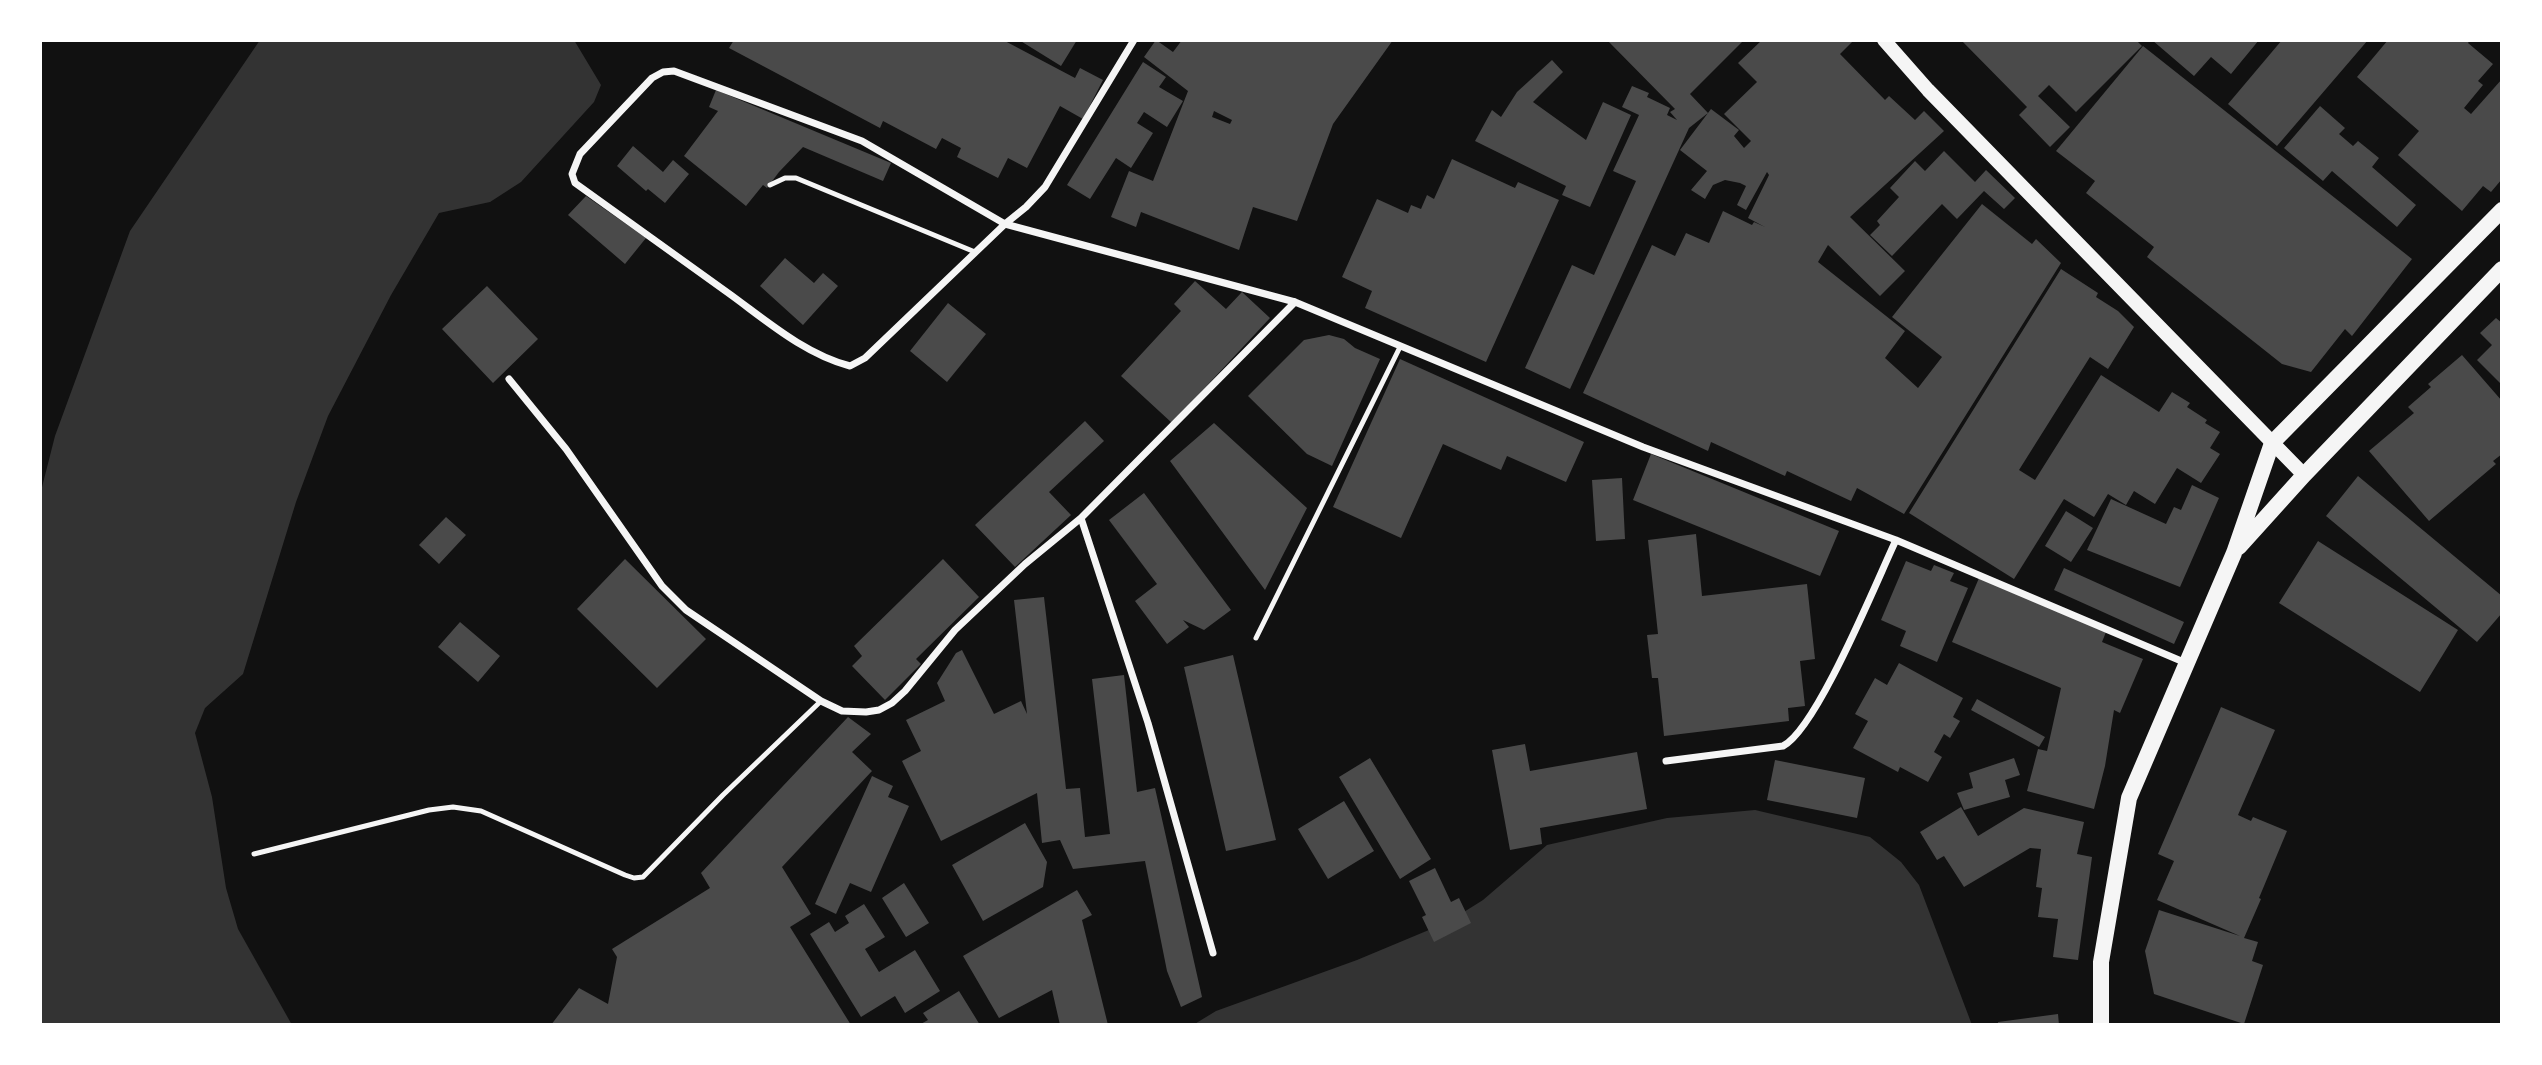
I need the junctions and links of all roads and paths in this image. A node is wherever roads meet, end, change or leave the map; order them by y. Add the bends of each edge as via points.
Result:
1 (1134, 40) edge
2 (1884, 40) edge
3 (770, 185) dead end
4 (2502, 209) edge
5 (1005, 224) junction
6 (975, 253) junction
7 (2502, 269) edge
8 (1295, 302) junction
9 (1400, 347) junction
10 (509, 379) dead end
11 (2273, 443) junction
12 (2304, 475) junction
13 (1081, 518) junction
14 (1896, 540) junction
15 (2234, 552) junction
16 (1256, 638) dead end
17 (2186, 663) junction
18 (821, 701) junction
19 (1665, 761) dead end
20 (254, 854) dead end
21 (1213, 953) dead end
22 (2101, 1025) edge

1 - 5 street via 1045,187
2 - 11 main road
3 - 6 lane via 796,178
4 - 11 main road
5 - 6 street
5 - 6 street via 862,141 674,71 652,78 580,154 572,174 575,183 808,348 850,366 865,358
5 - 8 street
7 - 12 main road
8 - 9 street
8 - 13 street
9 - 14 street via 1643,447
9 - 16 lane
10 - 18 street via 566,449 662,586 686,610
11 - 12 main road
11 - 15 main road
12 - 15 main road
13 - 18 street via 955,630 892,703 866,712 842,710
13 - 21 street via 1148,723
14 - 17 street
14 - 19 street via 1810,718 1795,738 1783,746
15 - 17 main road
17 - 22 main road via 2129,798 2101,962
18 - 20 lane via 643,877 625,875 481,811 453,807

